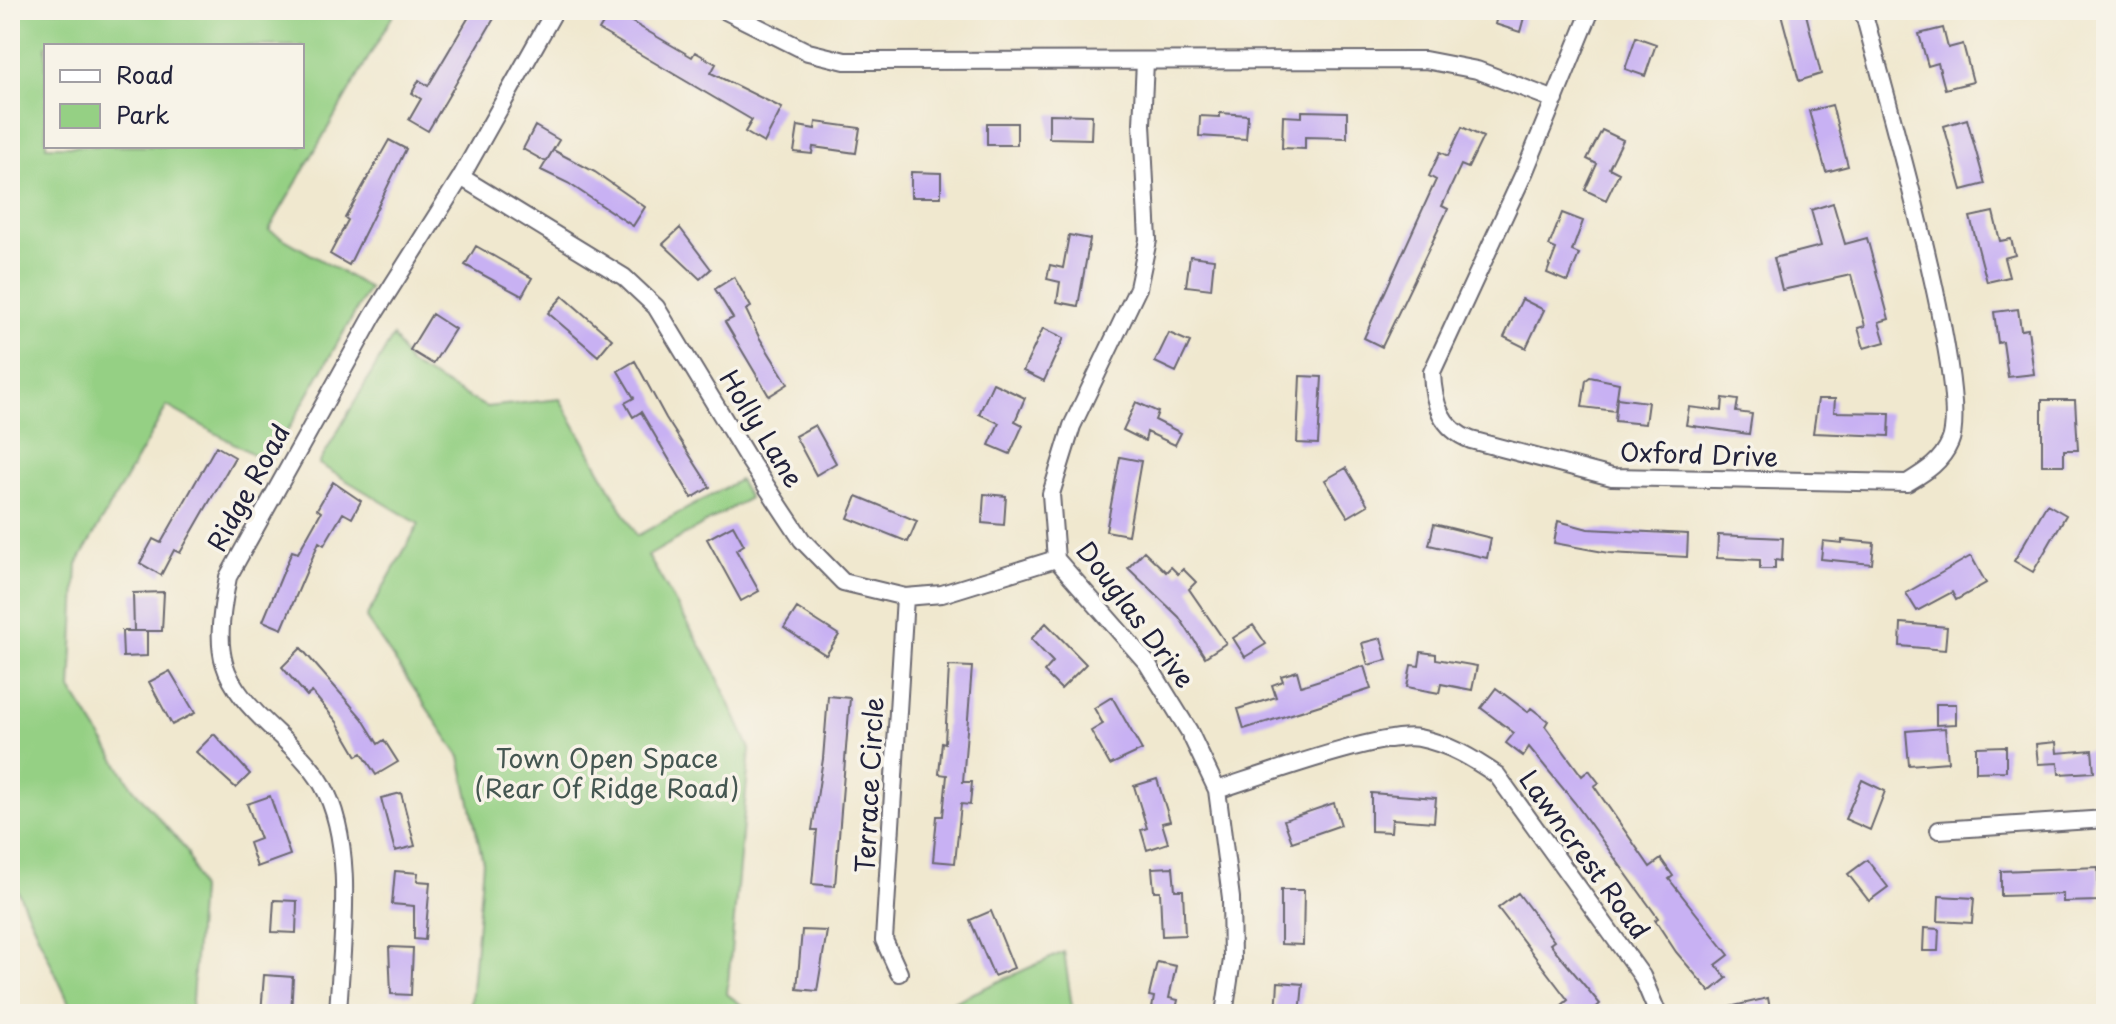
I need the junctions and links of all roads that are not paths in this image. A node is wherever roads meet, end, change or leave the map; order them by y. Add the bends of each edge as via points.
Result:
1 (555, 10) edge
2 (724, 10) edge
3 (1591, 10) edge
4 (1863, 10) edge
5 (1145, 62) junction
6 (1555, 100) junction
7 (461, 177) junction
8 (1056, 559) junction
9 (905, 597) junction
10 (1217, 790) junction
11 (2106, 819) edge
12 (1939, 830) dead end
13 (899, 973) dead end
14 (338, 1014) edge
15 (1224, 1014) edge
16 (1658, 1014) edge

1 - 7 street, Ridge Road
2 - 5 street via 808,52 845,61
3 - 6 street, Oxford Drive
4 - 6 street, Oxford Drive via 1945,335 1955,404 1951,440 1935,466 1907,483 1612,477 1455,434 1433,398 1432,372
5 - 6 street via 1425,60 1477,70
5 - 8 street, Douglas Drive via 1142,124 1148,240 1138,288 1072,426 1051,494
7 - 9 street, Holly Lane via 624,277 656,307 802,540 843,582
7 - 14 street, Ridge Road via 373,316 228,577 219,625 224,673 242,701 292,747 322,784 338,825 343,888
8 - 9 street, Holly Lane via 967,589
8 - 10 street, Douglas Drive via 1147,663
9 - 13 street, Terrace Circle via 884,940
10 - 15 street, Douglas Drive via 1231,898 1232,960
10 - 16 street, Lawncrest Road via 1382,741 1417,738 1463,752 1497,775 1642,976
11 - 12 street

